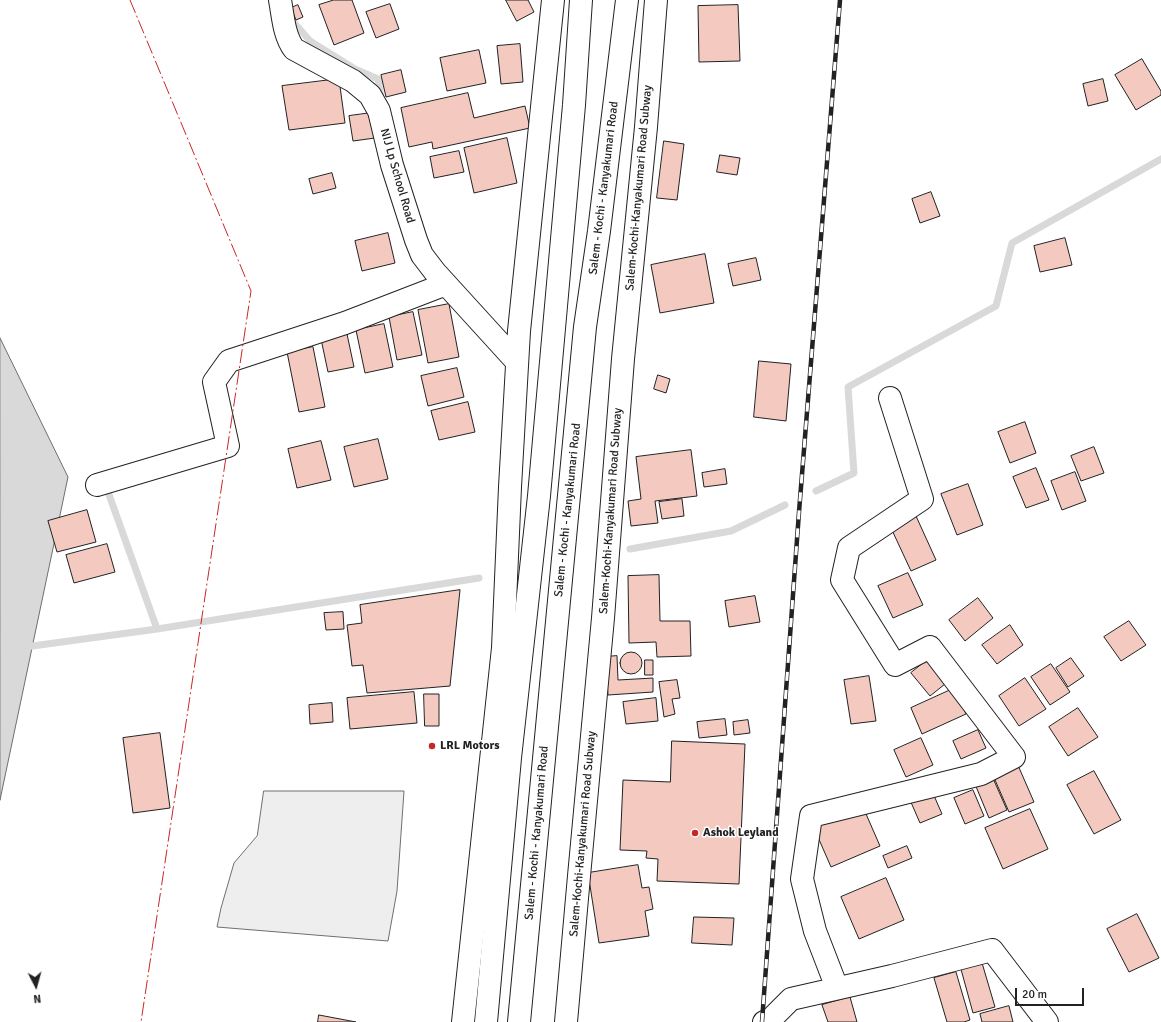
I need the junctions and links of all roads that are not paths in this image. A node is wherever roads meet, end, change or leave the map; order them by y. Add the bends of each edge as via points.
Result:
1 (280, 0) edge
2 (553, 0) edge
3 (581, 0) edge
4 (627, 0) edge
5 (656, 0) edge
6 (446, 284) junction
7 (517, 362) junction
8 (890, 398) dead end
9 (97, 485) dead end
10 (837, 988) junction
11 (463, 1022) edge
12 (486, 1022) edge
13 (520, 1022) edge
14 (566, 1022) edge
15 (764, 1022) edge
16 (1047, 1022) edge

1 - 6 main road, NIJ Lp School Road via 290,43 294,48 353,81 370,95 379,111 392,165 422,255
2 - 7 main road
3 - 12 main road via 539,496 510,758
4 - 13 main road, Salem - Kochi - Kanyakumari Road via 586,327
5 - 14 main road, Salem-Kochi-Kanyakumari Road Subway via 623,359 604,618
6 - 7 main road, NIJ Lp School Road
6 - 9 main road via 345,323 229,361 214,382 228,446
7 - 11 main road via 503,648
8 - 10 main road via 922,499 849,548 842,580 895,665 930,647 1014,758 981,774 812,816 802,879 815,931
10 - 15 main road via 791,999 771,1019
10 - 16 main road via 992,950

